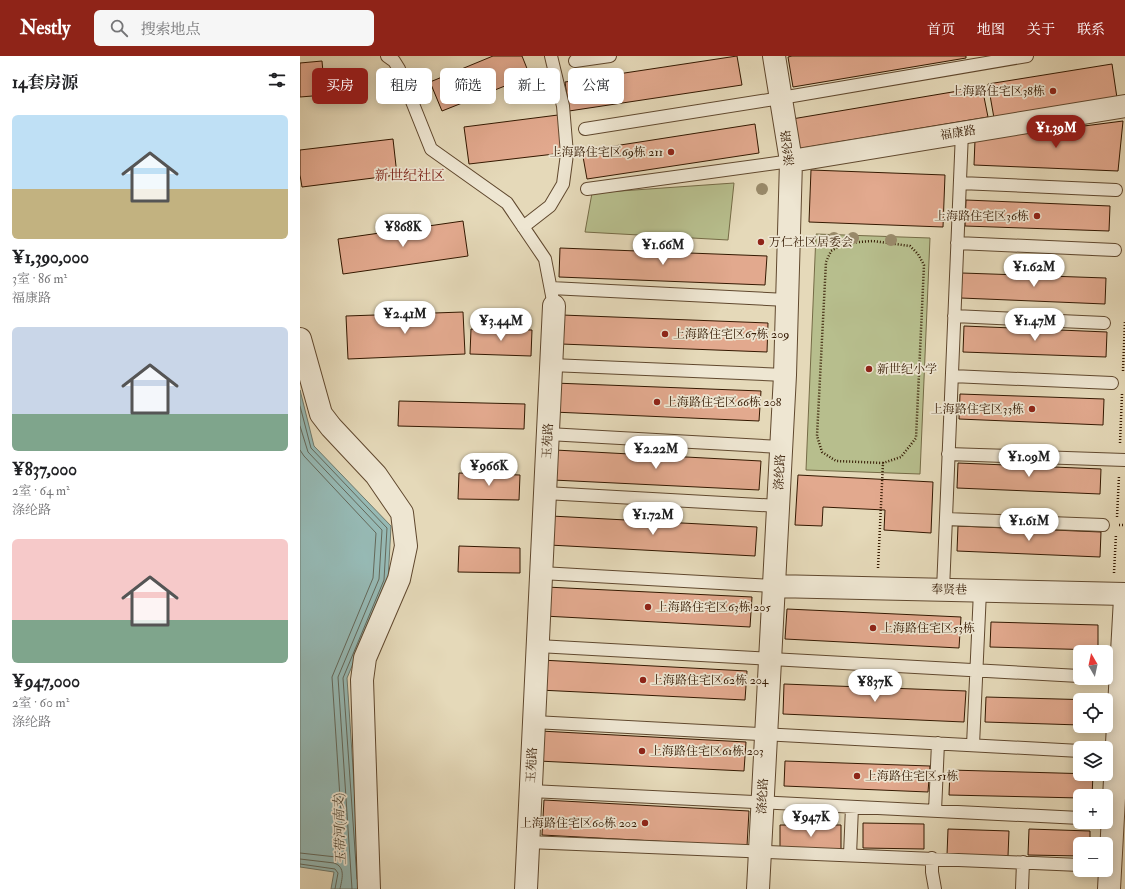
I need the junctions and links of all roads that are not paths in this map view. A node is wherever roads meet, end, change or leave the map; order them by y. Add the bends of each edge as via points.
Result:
1 (387, 56) edge
2 (551, 56) edge
3 (610, 56) edge
4 (774, 56) edge
5 (1027, 56) edge
6 (574, 61) dead end
7 (781, 98) junction
8 (1125, 106) edge
9 (585, 129) dead end
10 (962, 132) junction
11 (790, 161) junction
12 (960, 183) junction
13 (588, 189) dead end
14 (1116, 190) dead end
15 (523, 226) junction
16 (957, 243) junction
17 (1115, 250) dead end
18 (552, 297) junction
19 (787, 300) junction
20 (954, 316) junction
21 (1104, 322) dead end
22 (300, 339) edge
23 (551, 365) junction
24 (785, 376) junction
25 (952, 376) junction
26 (1112, 383) dead end
27 (548, 434) junction
28 (781, 446) junction
29 (948, 454) junction
30 (1122, 460) edge
31 (545, 493) junction
32 (778, 506) junction
33 (946, 519) junction
34 (1103, 525) dead end
35 (541, 573) junction
36 (773, 586) junction
37 (943, 590) junction
38 (980, 591) junction
39 (1121, 596) edge
40 (538, 646) junction
41 (770, 659) junction
42 (976, 670) junction
43 (1073, 676) edge
44 (1123, 679) edge
45 (534, 722) junction
46 (766, 734) junction
47 (938, 743) junction
48 (973, 745) junction
49 (1073, 751) edge
50 (1116, 752) edge
51 (531, 790) junction
52 (762, 802) junction
53 (852, 807) junction
54 (935, 811) junction
55 (1073, 818) edge
56 (1115, 820) edge
57 (1112, 837) edge
58 (528, 842) junction
59 (760, 851) junction
60 (850, 855) junction
61 (932, 858) junction
62 (1022, 862) junction
63 (1073, 864) edge
64 (1108, 877) edge
65 (369, 889) edge
66 (526, 889) edge
67 (758, 889) edge
68 (934, 889) edge
69 (1022, 889) edge
70 (1109, 889) edge

1 - 15 lane, 玉苑路 via 399,69 431,149 507,203
2 - 15 lane via 563,106 567,147 563,184 550,206
3 - 6 lane
4 - 7 street, 涤纶路
5 - 7 lane
7 - 9 lane
7 - 11 street, 涤纶路
8 - 10 street, 福康路
10 - 11 street, 福康路
10 - 12 lane
11 - 13 lane
11 - 19 street, 涤纶路
12 - 14 lane
12 - 16 lane
15 - 18 lane, 玉苑路 via 545,259
16 - 17 lane
16 - 20 lane
18 - 19 lane
18 - 23 street, 玉苑路
19 - 24 street, 涤纶路
20 - 21 lane
20 - 25 lane
22 - 65 street via 321,414 390,494 402,513 405,533 406,546 399,579 365,658 362,680
23 - 24 lane
23 - 27 street, 玉苑路
24 - 28 street, 涤纶路
25 - 26 lane
25 - 29 lane
27 - 28 lane
27 - 31 street, 玉苑路
28 - 32 street, 涤纶路
29 - 30 lane
29 - 33 lane
31 - 32 lane
31 - 35 street, 玉苑路
32 - 36 street, 涤纶路
33 - 34 lane
33 - 37 lane
35 - 36 lane
35 - 40 street, 玉苑路
36 - 37 street, 奉贤巷
36 - 41 street, 涤纶路
37 - 38 street, 奉贤巷
38 - 39 street, 奉贤巷
38 - 42 lane
39 - 44 street
40 - 41 lane
40 - 45 street, 玉苑路
41 - 42 lane
41 - 46 street, 涤纶路
42 - 43 lane
42 - 48 lane
44 - 50 street
45 - 46 lane
45 - 51 street, 玉苑路
46 - 47 lane
46 - 52 street, 涤纶路
47 - 48 lane
47 - 54 lane
48 - 49 lane
50 - 56 street
51 - 52 lane
51 - 58 street, 玉苑路
52 - 53 lane
52 - 59 street, 涤纶路
53 - 54 lane
53 - 60 lane
54 - 55 lane
56 - 57 street
58 - 59 lane
58 - 66 street, 玉苑路
59 - 60 lane
59 - 67 street, 涤纶路
60 - 61 lane
61 - 62 lane
61 - 68 lane
62 - 63 lane
62 - 69 lane
64 - 70 street

